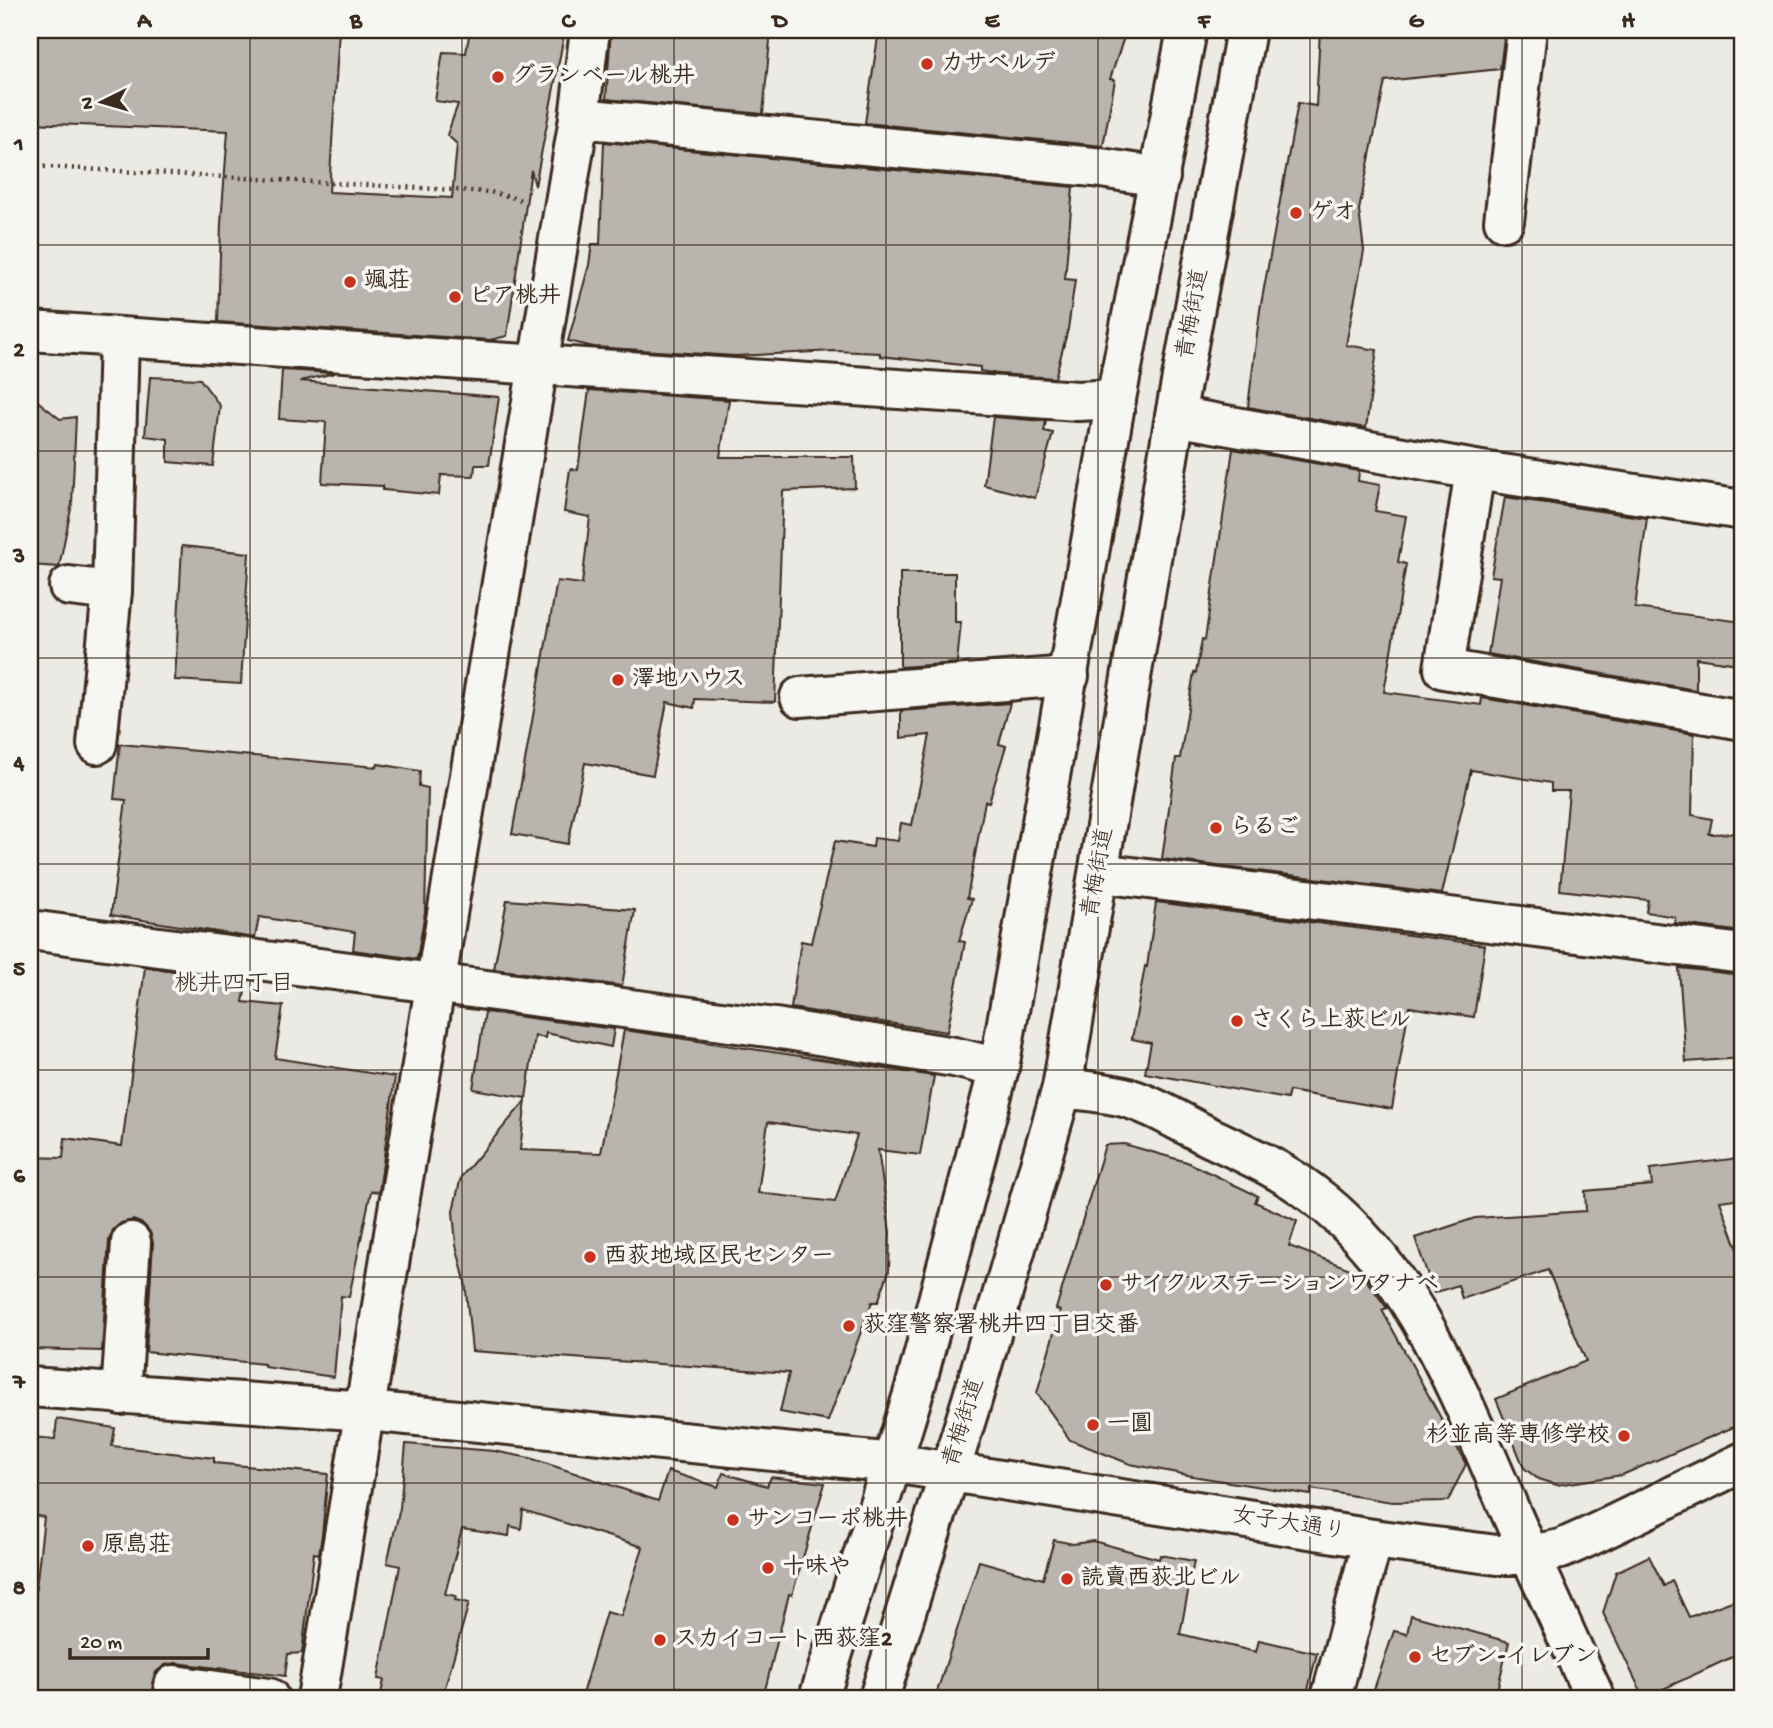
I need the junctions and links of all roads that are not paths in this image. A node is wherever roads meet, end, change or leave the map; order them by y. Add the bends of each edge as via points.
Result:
1 (590, 30) edge
2 (1187, 30) edge
3 (1246, 30) edge
4 (1527, 30) edge
5 (579, 118) junction
6 (1160, 177) junction
7 (1504, 221) dead end
8 (30, 331) edge
9 (119, 337) junction
10 (538, 365) junction
11 (1116, 399) junction
12 (1175, 416) junction
13 (1475, 470) junction
14 (1743, 510) edge
15 (69, 586) dead end
16 (112, 591) junction
17 (1069, 676) junction
18 (800, 697) dead end
19 (1743, 720) edge
20 (97, 744) dead end
21 (1100, 873) junction
22 (30, 930) edge
23 (1743, 954) edge
24 (436, 982) junction
25 (999, 1068) junction
26 (1062, 1088) junction
27 (131, 1242) dead end
28 (30, 1387) edge
29 (121, 1395) junction
30 (367, 1411) junction
31 (1743, 1462) edge
32 (894, 1463) junction
33 (951, 1471) junction
34 (1373, 1539) junction
35 (1530, 1555) junction
36 (174, 1685) dead end
37 (270, 1698) edge
38 (317, 1698) edge
39 (819, 1698) edge
40 (879, 1698) edge
41 (1331, 1698) edge
42 (1595, 1698) edge

1 - 5 street
2 - 6 street
3 - 12 street, 青梅街道
4 - 7 street
5 - 6 street
5 - 10 street
6 - 11 street
8 - 9 street
9 - 10 street
9 - 16 street
10 - 11 street via 1078,401
10 - 24 street
11 - 17 street
12 - 13 street
12 - 21 street, 青梅街道
13 - 14 street
13 - 19 street via 1444,669
15 - 16 street
16 - 20 street
17 - 18 street
17 - 25 street
21 - 23 street
21 - 26 street, 青梅街道
22 - 24 street
24 - 25 street via 775,1028
24 - 30 street
25 - 32 street
26 - 33 street, 青梅街道
26 - 35 street via 1121,1096 1166,1114 1260,1161 1308,1190 1343,1219 1382,1261 1411,1303
27 - 29 street
28 - 29 street, 女子大通り
29 - 30 street, 女子大通り
30 - 32 street, 女子大通り
30 - 38 street
31 - 35 street, 女子大通り via 1579,1541
32 - 33 street, 女子大通り
32 - 39 street
33 - 34 street, 女子大通り
33 - 40 street, 青梅街道
34 - 35 street, 女子大通り
34 - 41 street
35 - 42 street
36 - 37 street

